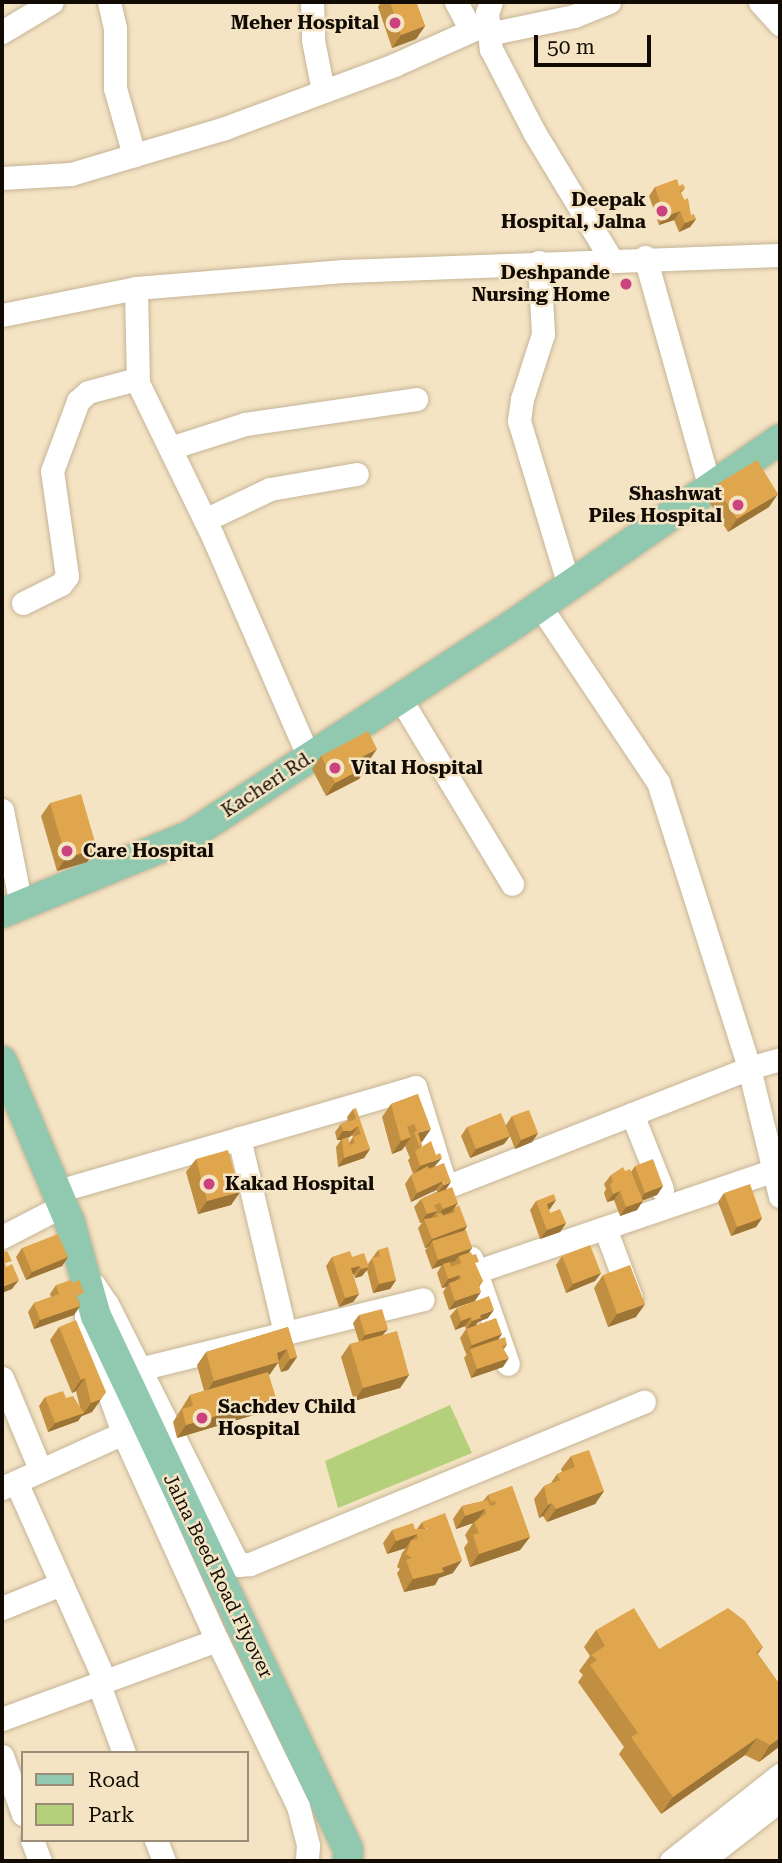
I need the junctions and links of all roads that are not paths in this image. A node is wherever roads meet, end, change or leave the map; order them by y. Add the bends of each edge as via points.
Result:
1 (52, 2) edge
2 (109, 2) edge
3 (312, 2) edge
4 (456, 2) edge
5 (610, 2) edge
6 (760, 2) edge
7 (484, 22) edge
8 (780, 24) edge
9 (2, 32) edge
10 (324, 91) junction
11 (134, 155) junction
12 (2, 178) edge
13 (780, 255) edge
14 (645, 257) junction
15 (611, 259) junction
16 (540, 262) junction
17 (136, 288) junction
18 (2, 315) edge
19 (137, 379) junction
20 (416, 399) dead end
21 (780, 439) edge
22 (170, 447) junction
23 (357, 474) dead end
24 (710, 489) junction
25 (205, 520) junction
26 (569, 586) junction
27 (23, 603) dead end
28 (529, 614) junction
29 (400, 698) junction
30 (309, 758) junction
31 (2, 810) edge
32 (512, 884) dead end
33 (12, 909) edge
34 (780, 1059) edge
35 (2, 1060) edge
36 (749, 1068) junction
37 (632, 1114) junction
38 (239, 1138) junction
39 (774, 1170) junction
40 (446, 1187) junction
41 (780, 1196) edge
42 (61, 1198) junction
43 (669, 1206) junction
44 (455, 1211) edge
45 (605, 1228) junction
46 (463, 1236) edge
47 (2, 1237) edge
48 (475, 1272) junction
49 (86, 1281) junction
50 (423, 1299) dead end
51 (638, 1314) edge
52 (285, 1333) junction
53 (508, 1364) edge
54 (139, 1369) junction
55 (2, 1378) edge
56 (643, 1402) dead end
57 (123, 1433) junction
58 (40, 1469) junction
59 (9, 1485) edge
60 (61, 1584) junction
61 (2, 1608) edge
62 (218, 1640) junction
63 (101, 1681) junction
64 (2, 1719) edge
65 (123, 1751) edge
66 (2, 1756) edge
67 (780, 1775) edge
68 (780, 1800) edge
69 (15, 1813) edge
70 (33, 1842) edge
71 (157, 1842) edge
72 (353, 1857) edge
73 (40, 1861) edge
74 (163, 1861) edge
75 (307, 1861) edge
76 (671, 1861) edge
77 (702, 1861) edge

1 - 9 street
2 - 11 street via 115,28 115,88
3 - 10 street via 313,40
4 - 7 street
5 - 7 street via 574,16
6 - 8 street
7 - 10 street via 394,65
7 - 15 street via 491,49 534,132
10 - 11 street
11 - 12 street via 71,174
13 - 14 street
14 - 15 street
14 - 24 street
15 - 16 street
16 - 17 street via 343,271
16 - 26 street via 543,334 519,421
17 - 18 street
17 - 19 street
19 - 22 street
19 - 27 street via 93,390 78,401 52,471 67,576 61,584
20 - 22 street via 245,424
21 - 24 main road, Kacheri Rd.
22 - 25 street
23 - 25 street via 270,489
24 - 26 main road, Kacheri Rd.
25 - 30 street
26 - 28 main road, Kacheri Rd.
28 - 29 main road, Kacheri Rd.
28 - 36 street via 653,774
29 - 30 main road, Kacheri Rd.
29 - 32 street
30 - 33 main road, Kacheri Rd. via 189,836
31 - 33 street
34 - 36 street
35 - 42 main road, Jalna Beed Road Flyover
36 - 37 street
36 - 39 street
37 - 40 street
37 - 43 street
38 - 40 street via 415,1087
38 - 42 street
38 - 52 street
39 - 41 street
39 - 43 street
40 - 44 street
42 - 47 street
42 - 49 main road, Jalna Beed Road Flyover
43 - 45 street
45 - 48 street
45 - 51 street
46 - 48 street
48 - 53 street
49 - 54 street via 102,1295
49 - 57 street via 86,1329
49 - 72 main road, Jalna Beed Road Flyover via 106,1338
50 - 52 street
52 - 54 street
54 - 56 street via 231,1555 243,1565
55 - 58 street
57 - 58 street
57 - 62 street
58 - 59 street
59 - 60 street
60 - 61 street
60 - 63 street
62 - 63 street
62 - 75 street via 298,1806 308,1845
63 - 64 street
63 - 65 street
66 - 69 street
67 - 76 street
68 - 77 street
70 - 73 street
71 - 74 street

